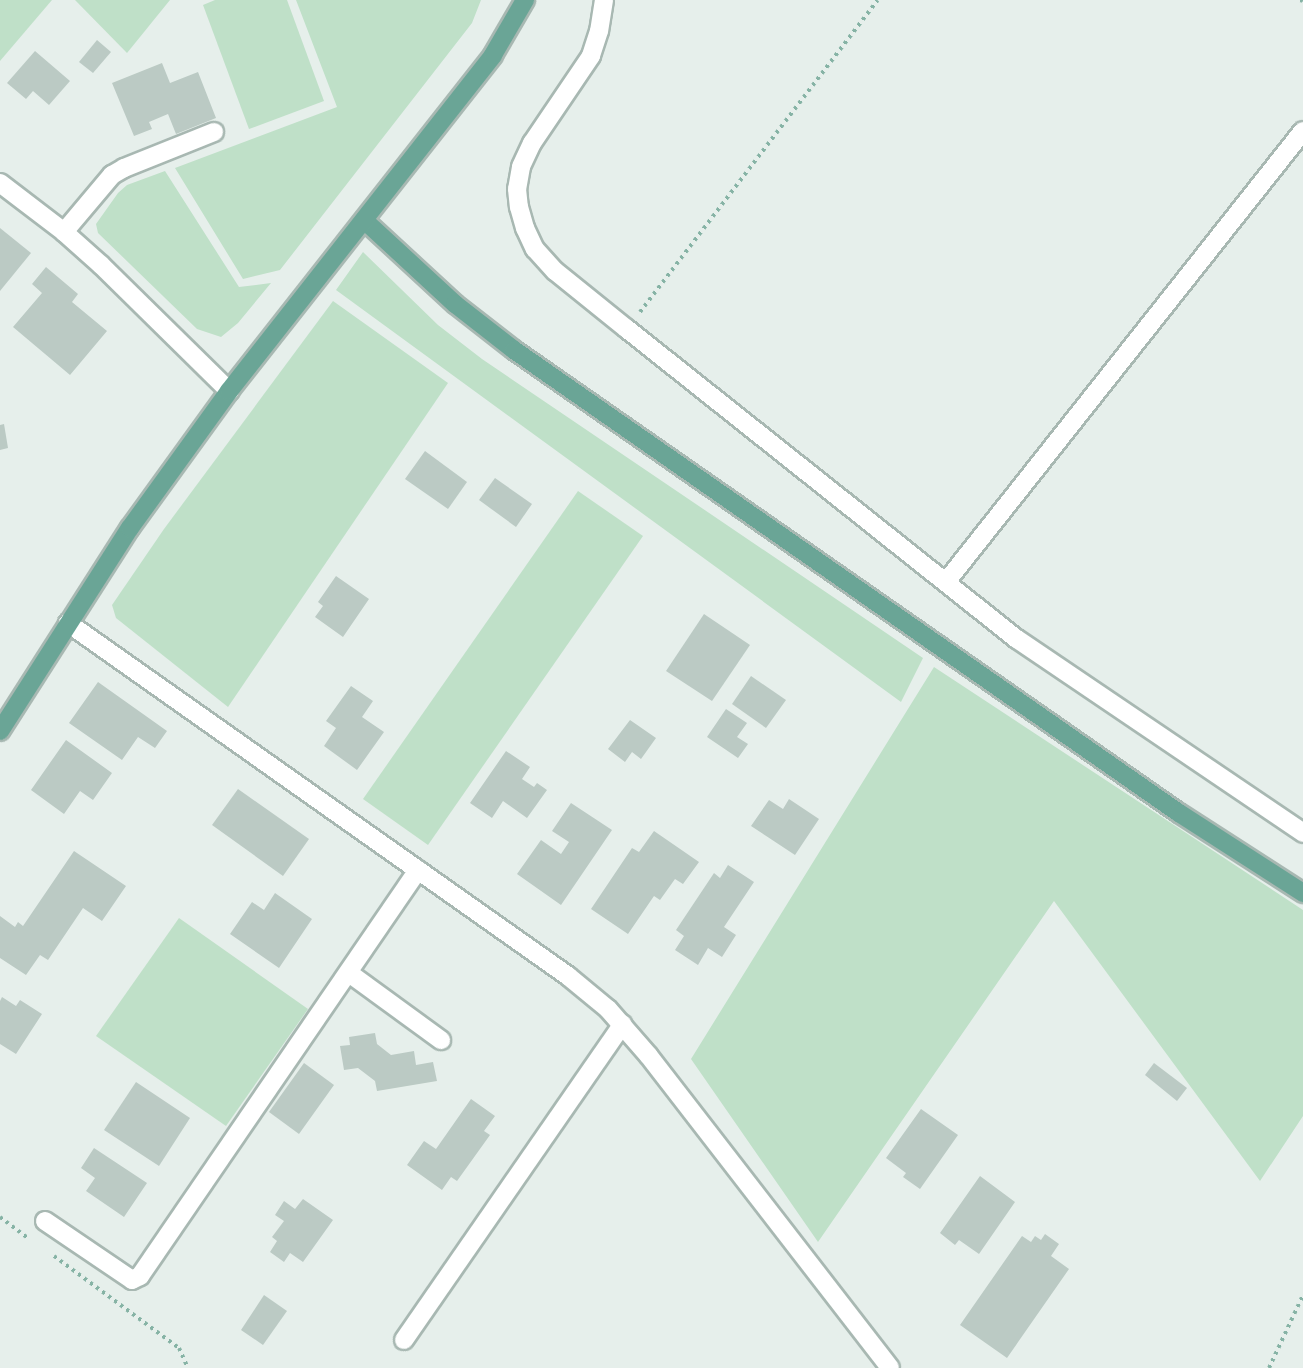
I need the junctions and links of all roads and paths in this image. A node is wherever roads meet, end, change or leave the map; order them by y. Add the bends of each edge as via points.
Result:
1 (525, 0) edge
2 (604, 0) edge
3 (878, 0) edge
4 (1303, 131) edge
5 (214, 132) dead end
6 (0, 183) edge
7 (364, 220) junction
8 (64, 232) junction
9 (627, 329) junction
10 (229, 391) junction
11 (946, 582) junction
12 (68, 623) junction
13 (0, 730) edge
14 (1303, 833) edge
15 (418, 870) junction
16 (1303, 893) edge
17 (349, 973) junction
18 (623, 1024) junction
19 (441, 1040) dead end
20 (0, 1217) edge
21 (45, 1221) dead end
22 (38, 1244) dead end
23 (47, 1251) dead end
24 (1303, 1295) edge
25 (404, 1340) dead end
26 (188, 1368) edge
27 (890, 1368) edge
28 (1269, 1368) edge

1 - 7 main road via 493,55
2 - 9 street via 591,56 532,143 521,166 517,189 525,228 535,249 555,271
3 - 9 path
4 - 11 street
5 - 8 street via 112,175
6 - 8 street
7 - 10 main road
7 - 16 main road via 455,304 514,350 1179,813
8 - 10 street
9 - 11 street
10 - 12 main road via 130,528
11 - 14 street via 1017,639
12 - 13 main road
12 - 15 street
15 - 17 street
15 - 18 street via 575,982
17 - 19 street
17 - 21 street via 140,1276 132,1280
18 - 25 street
18 - 27 street
20 - 22 path
23 - 26 path via 179,1348
24 - 28 path

